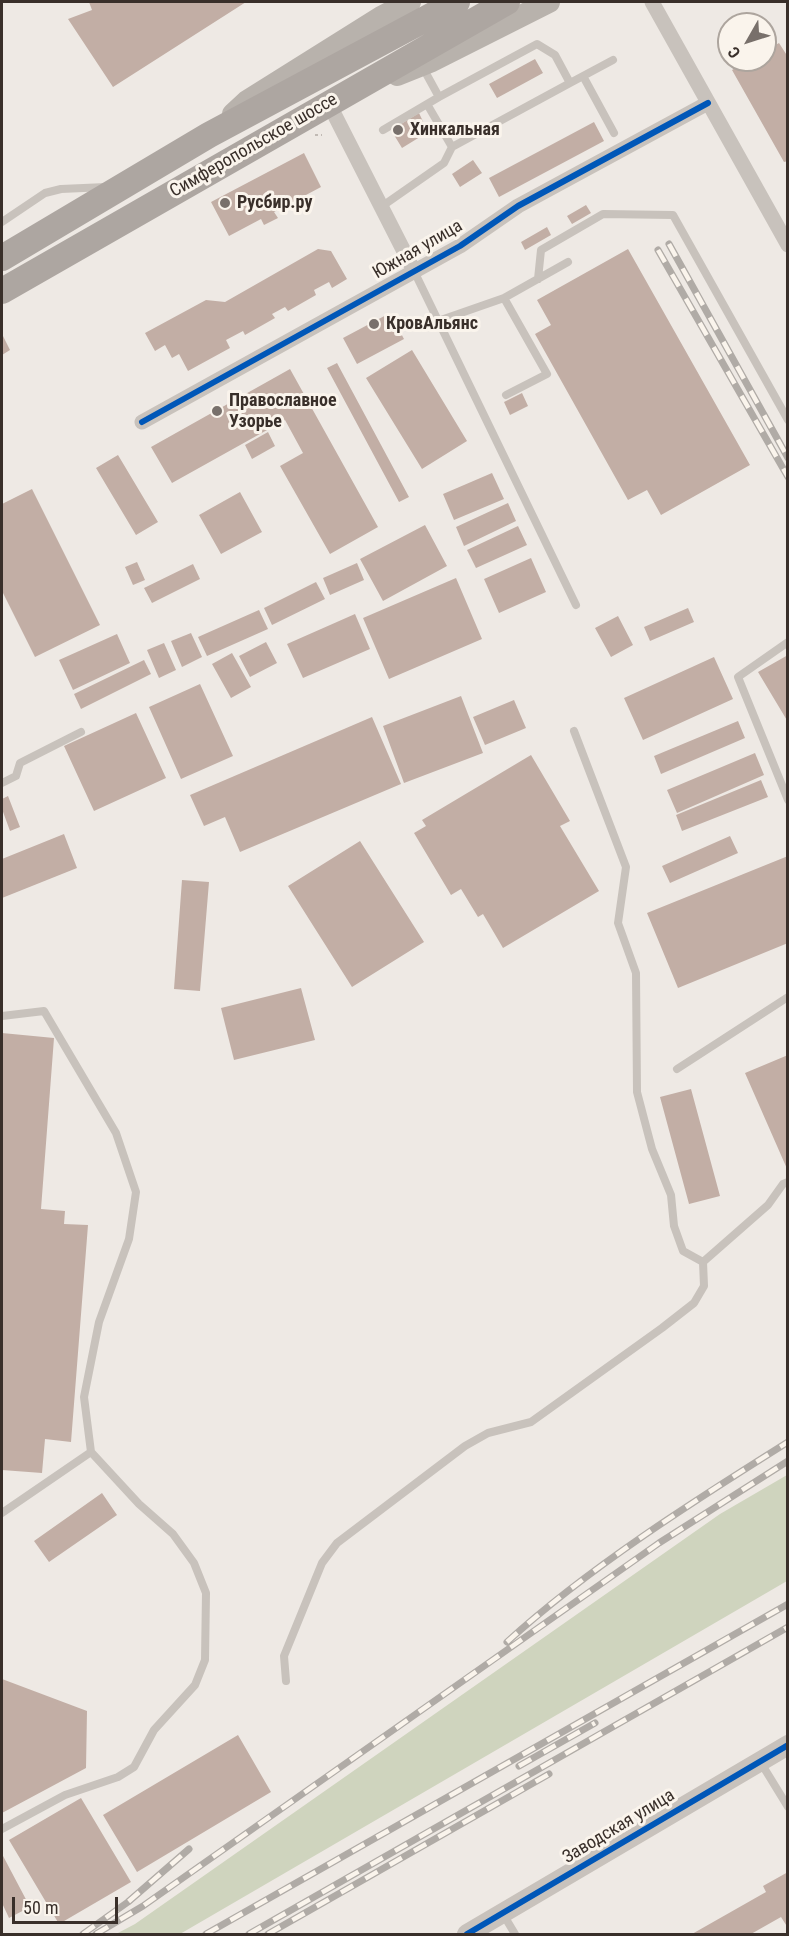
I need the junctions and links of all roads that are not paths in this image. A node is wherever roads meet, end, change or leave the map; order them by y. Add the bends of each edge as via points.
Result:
1 (410, 2) edge
2 (457, 2) edge
3 (507, 2) edge
4 (549, 2) edge
5 (652, 2) edge
6 (386, 9) edge
7 (613, 60) dead end
8 (422, 65) junction
9 (583, 75) junction
10 (570, 83) junction
11 (439, 97) junction
12 (333, 101) junction
13 (427, 104) junction
14 (708, 104) junction
15 (383, 130) dead end
16 (614, 133) dead end
17 (210, 135) junction
18 (453, 147) junction
19 (119, 186) junction
20 (381, 207) junction
21 (2, 222) edge
22 (787, 243) edge
23 (2, 258) edge
24 (568, 262) dead end
25 (414, 271) junction
26 (538, 279) junction
27 (2, 291) edge
28 (504, 298) junction
29 (438, 321) junction
30 (506, 395) dead end
31 (788, 420) edge
32 (142, 422) dead end
33 (576, 605) dead end
34 (788, 642) edge
35 (574, 731) dead end
36 (81, 732) dead end
37 (2, 783) edge
38 (788, 800) edge
39 (788, 997) edge
40 (2, 1016) edge
41 (677, 1069) dead end
42 (788, 1182) edge
43 (703, 1262) junction
44 (91, 1452) junction
45 (2, 1513) edge
46 (286, 1681) dead end
47 (788, 1745) edge
48 (760, 1761) junction
49 (788, 1807) edge
50 (2, 1829) edge
51 (502, 1913) junction
52 (466, 1935) edge
53 (515, 1935) edge

1 - 6 main road
2 - 17 main road, Симферопольское шоссе
3 - 12 main road, Симферопольское шоссе
4 - 8 main road
5 - 14 street
6 - 17 main road via 247,101
7 - 9 lane
8 - 11 lane
8 - 12 main road
9 - 10 lane
9 - 16 lane
10 - 11 lane via 555,55 537,44
10 - 18 lane
11 - 13 lane
12 - 20 street
12 - 27 main road, Симферопольское шоссе
13 - 15 lane
13 - 18 lane
14 - 22 street
14 - 25 street, Южная улица via 518,206 460,246
17 - 19 main road, Симферопольское шоссе
18 - 20 lane via 444,162
19 - 21 lane via 61,189 45,194
19 - 23 main road, Симферопольское шоссе
20 - 25 street
24 - 26 lane
25 - 29 lane
25 - 32 street, Южная улица
26 - 28 lane
26 - 31 lane via 541,250 603,214 673,215
28 - 29 lane
28 - 30 lane via 547,374
29 - 33 lane
34 - 38 lane via 738,677
35 - 43 lane via 626,867 618,923 636,974 637,1092 652,1149 671,1195 674,1226 683,1251
36 - 37 lane via 20,763 16,776
39 - 41 lane
40 - 44 lane via 44,1011 116,1133 136,1192 129,1239 99,1322 84,1397
42 - 43 lane via 768,1205
43 - 46 lane via 704,1286 694,1303 662,1328 531,1422 488,1433 465,1446 337,1543 322,1563 284,1656
44 - 45 lane
44 - 50 lane via 173,1534 194,1563 206,1593 205,1660 195,1685 154,1730 134,1767 117,1778 65,1795
47 - 48 street, Заводская улица
48 - 49 lane
48 - 51 street, Заводская улица
51 - 52 street, Заводская улица
51 - 53 lane

